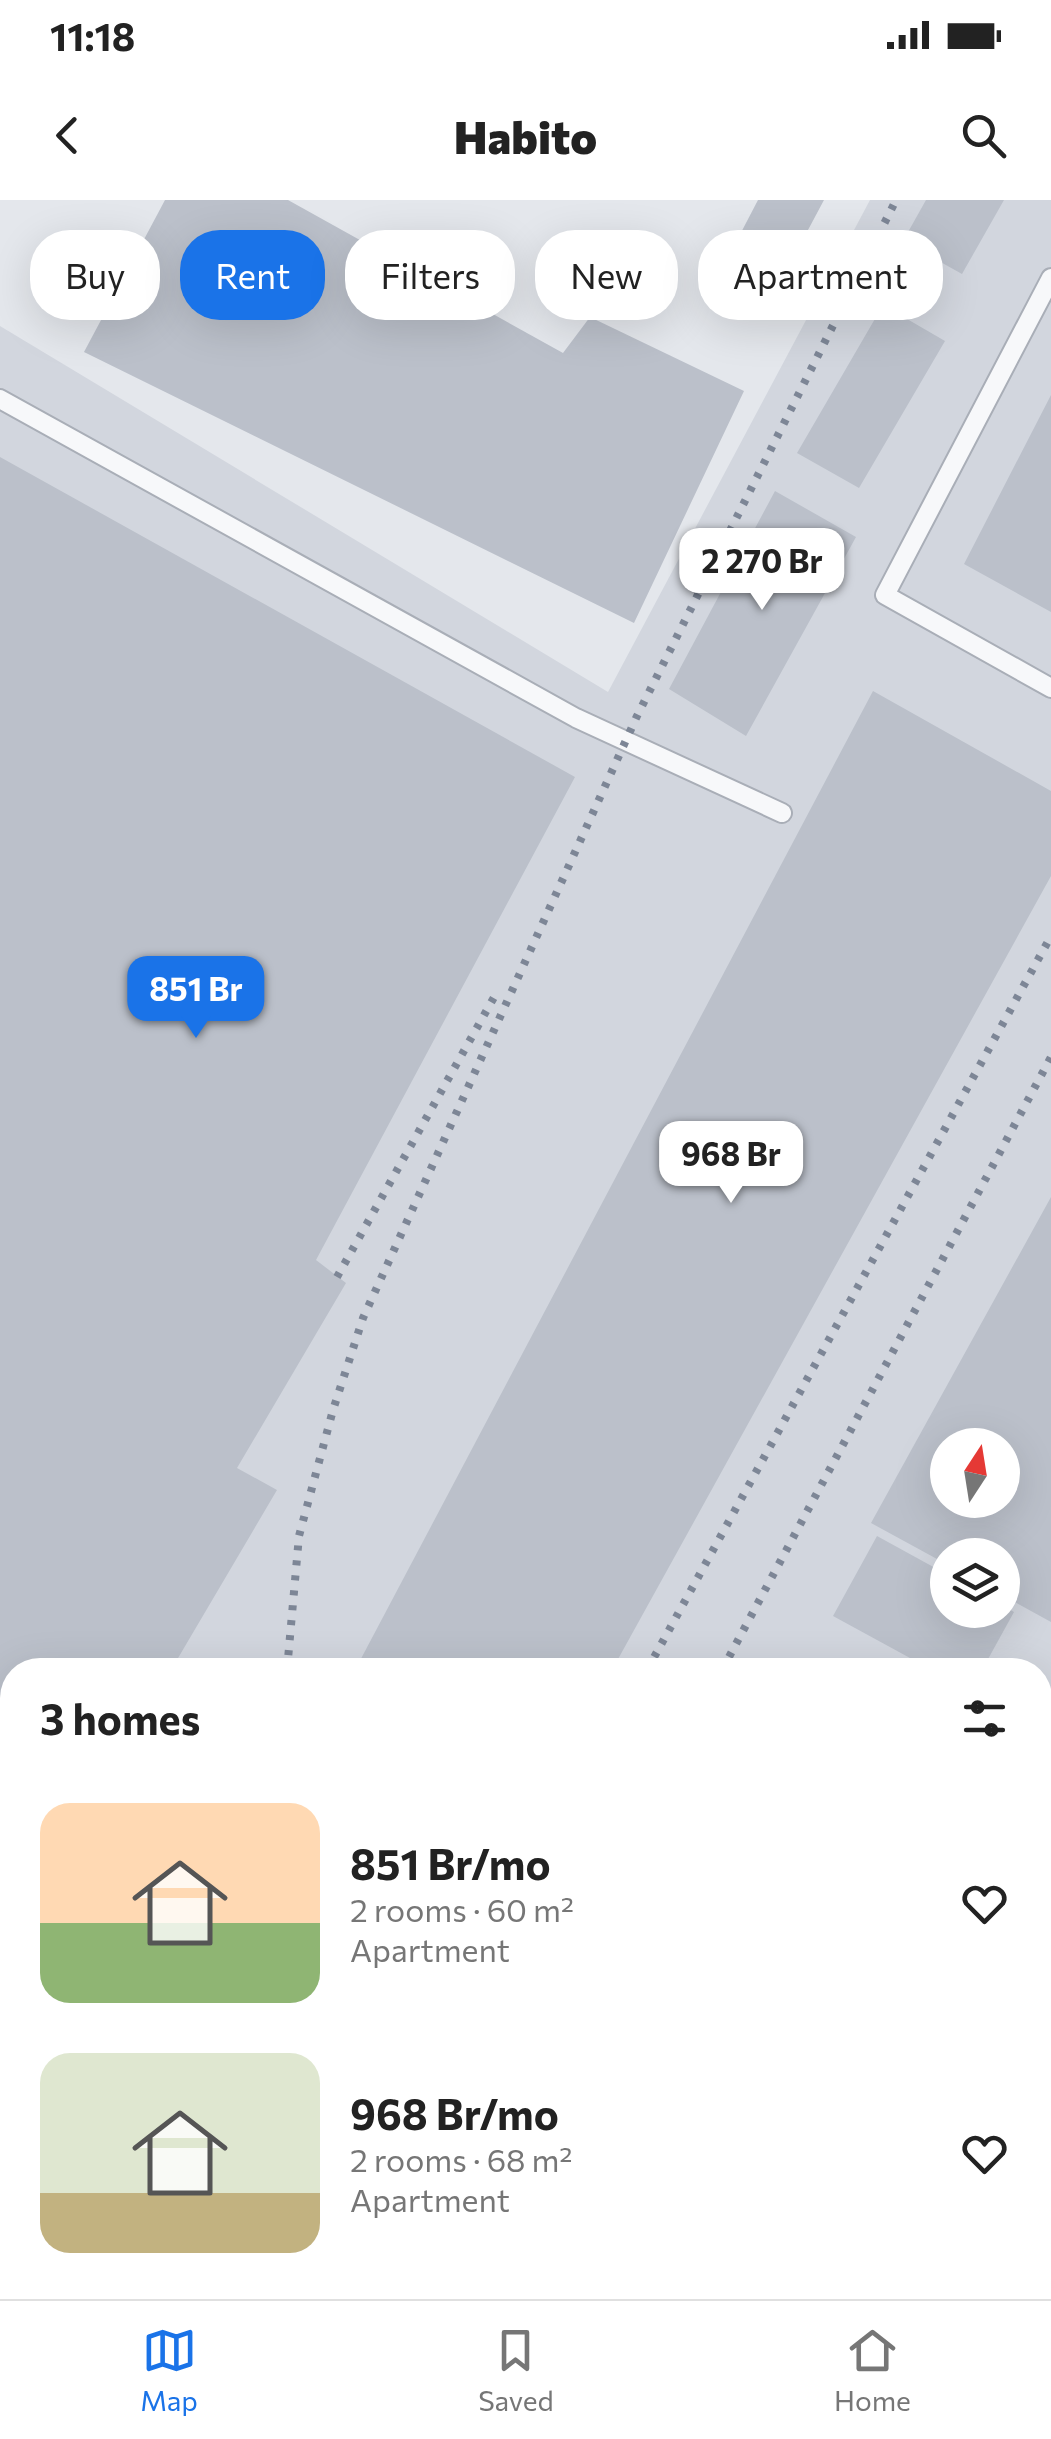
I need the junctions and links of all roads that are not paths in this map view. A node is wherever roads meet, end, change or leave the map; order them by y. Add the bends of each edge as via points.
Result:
1 (1051, 278) edge
2 (0, 399) edge
3 (1051, 688) edge
4 (782, 813) dead end

1 - 3 lane via 885,595
2 - 4 lane via 576,718

